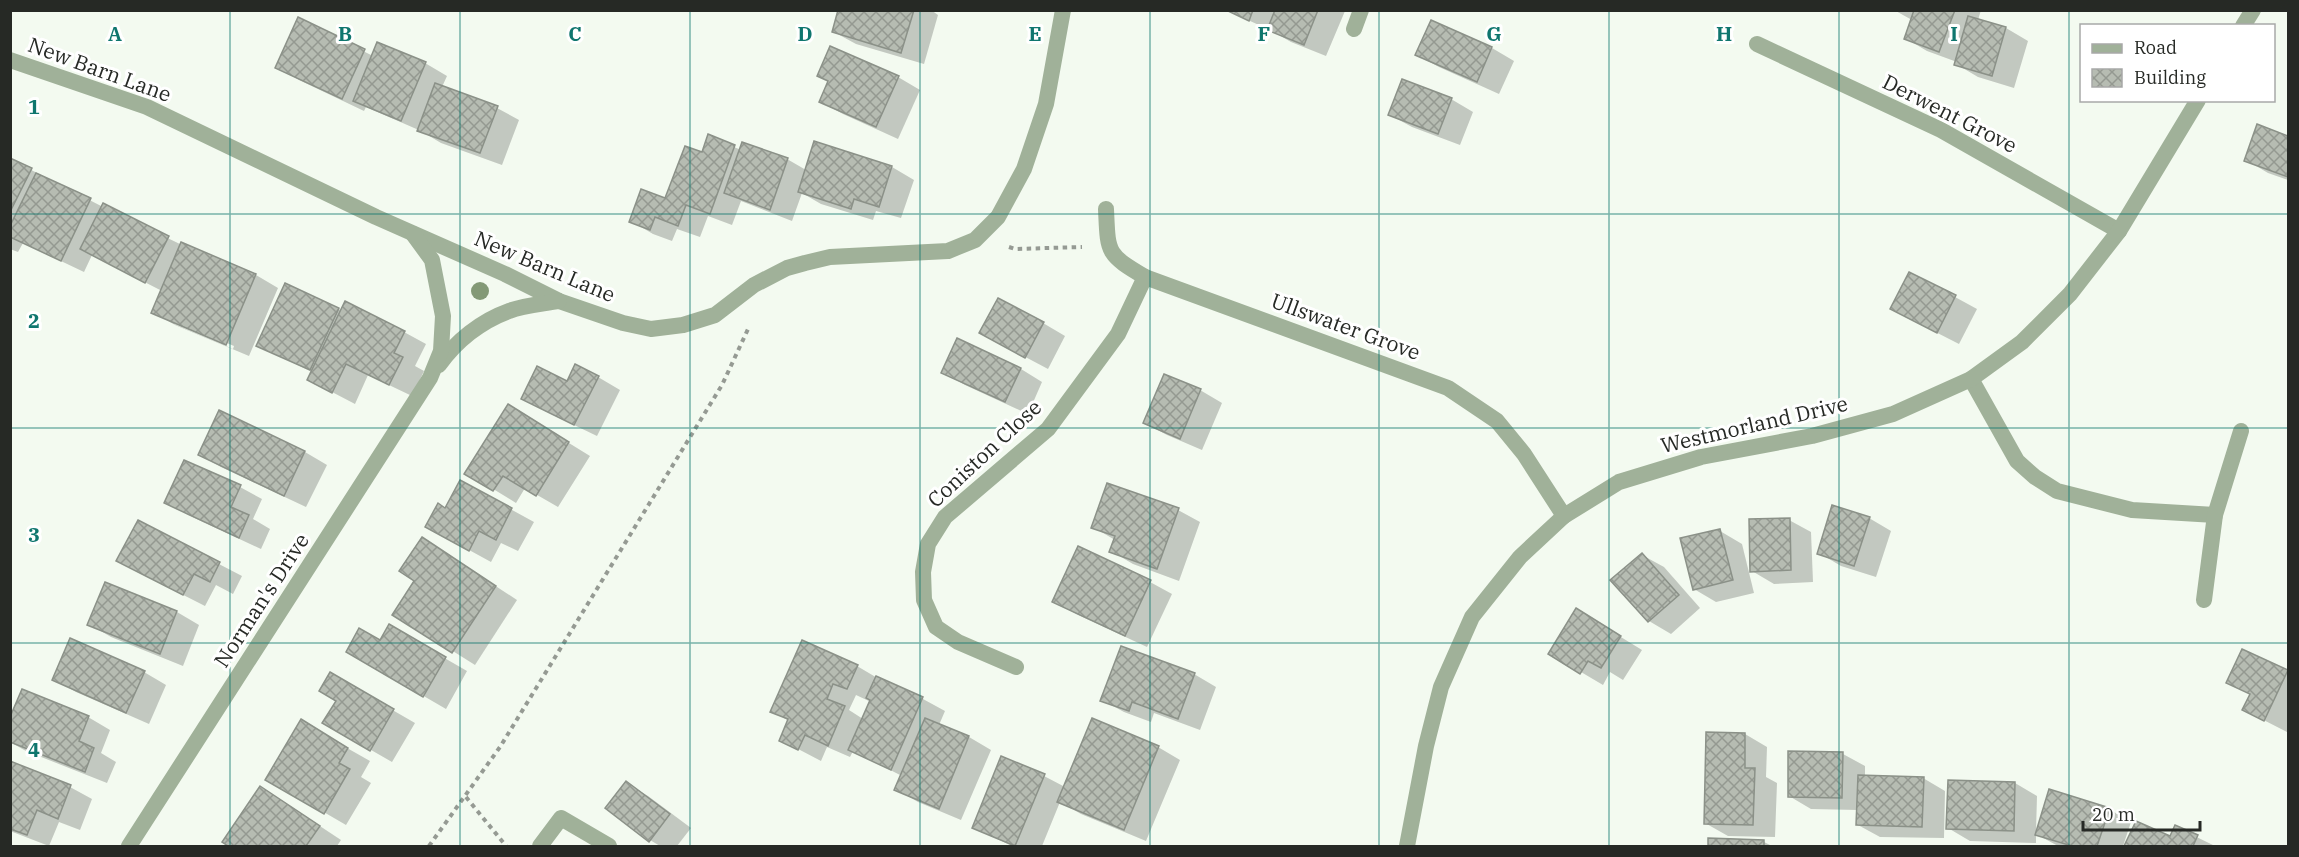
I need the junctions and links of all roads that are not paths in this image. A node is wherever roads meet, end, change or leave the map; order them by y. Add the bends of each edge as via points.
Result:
1 (1063, 10) edge
2 (1361, 10) edge
3 (2253, 10) edge
4 (2245, 24) edge
5 (1354, 28) dead end
6 (1756, 44) dead end
7 (10, 60) edge
8 (2197, 102) edge
9 (1106, 209) dead end
10 (2119, 231) junction
11 (412, 232) junction
12 (1145, 277) junction
13 (559, 301) junction
14 (430, 378) junction
15 (1971, 379) junction
16 (2241, 430) dead end
17 (2215, 515) junction
18 (1564, 516) junction
19 (2204, 600) dead end
20 (1016, 667) dead end
21 (129, 846) edge
22 (540, 846) edge
23 (609, 846) edge
24 (1407, 846) edge

1 - 13 street, New Barn Lane via 1046,104 1024,169 998,218 975,240 948,251 830,257 805,262 754,285 715,315 683,325 651,328 623,323
2 - 5 street
3 - 4 street
6 - 10 street, Derwent Grove via 1941,130
7 - 11 street, New Barn Lane via 147,107
8 - 10 street, Westmorland Drive
9 - 12 street, Ullswater Grove via 1111,254
10 - 15 street, Westmorland Drive via 2070,294 2022,342
11 - 13 street, New Barn Lane
11 - 14 street, Norman's Drive via 432,260 443,315 441,351
12 - 18 street, Ullswater Grove via 1448,388 1497,421 1524,454
12 - 20 street, Coniston Close via 1118,334 1048,429 945,517 928,544 924,600 936,627 958,642
13 - 14 street, Norman's Drive via 510,310 487,321 447,355
14 - 21 street, Norman's Drive
15 - 17 street via 2017,461 2057,491 2132,510
15 - 18 street, Westmorland Drive via 1893,414 1812,436 1701,457 1619,482
16 - 17 street
17 - 19 street
18 - 24 street, Westmorland Drive via 1520,557 1472,618 1441,687
22 - 23 street via 561,818

